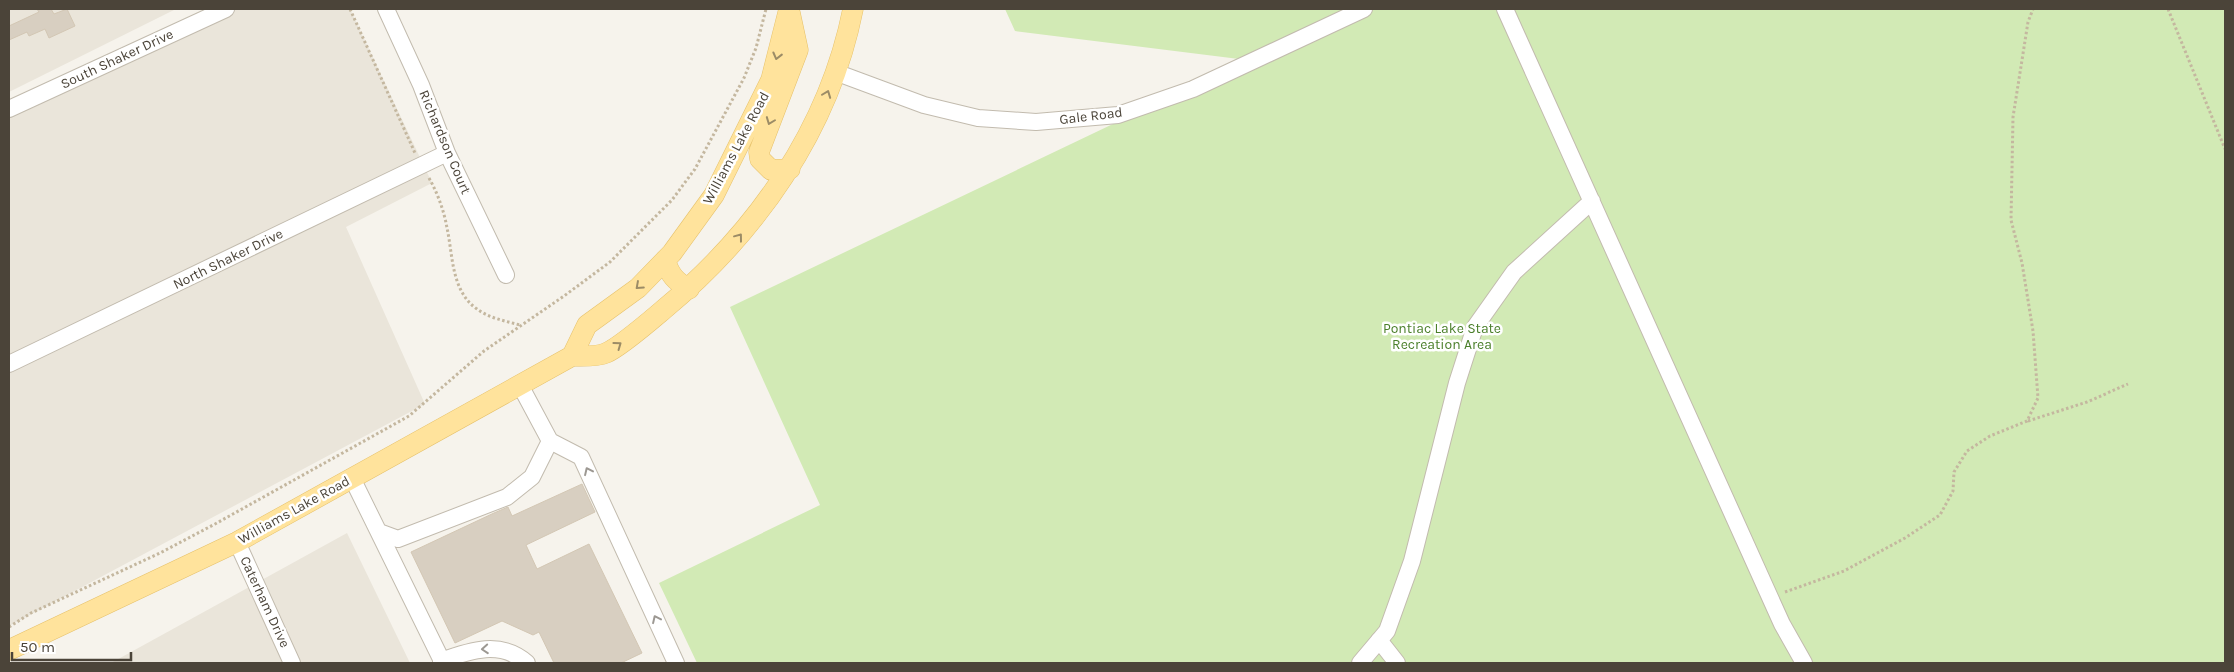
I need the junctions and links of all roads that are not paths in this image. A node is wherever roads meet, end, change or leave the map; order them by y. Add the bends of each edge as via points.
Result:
1 (226, 9) edge
2 (386, 9) edge
3 (789, 9) edge
4 (853, 9) edge
5 (1364, 9) edge
6 (1505, 9) edge
7 (835, 72) junction
8 (9, 109) edge
9 (447, 153) junction
10 (790, 169) junction
11 (1592, 201) junction
12 (666, 260) junction
13 (506, 275) dead end
14 (689, 289) junction
15 (572, 356) junction
16 (9, 364) edge
17 (520, 385) junction
18 (550, 440) junction
19 (352, 478) junction
20 (379, 532) junction
21 (237, 542) junction
22 (1379, 640) junction
23 (9, 650) edge
24 (442, 662) edge
25 (292, 663) edge
26 (527, 663) edge
27 (676, 663) edge
28 (1360, 663) edge
29 (1397, 663) edge
30 (1804, 663) edge

1 - 8 street, South Shaker Drive
2 - 9 street, Richardson Court via 421,85
3 -> 10 main road via 798,50 759,152 760,159 771,170
3 -> 12 main road, Williams Lake Road via 771,80 714,195
4 - 7 main road, Williams Lake Road
5 - 7 street, Gale Road via 1193,89 1118,115 1036,122 978,118 924,105
6 - 11 street
10 -> 7 main road, Williams Lake Road via 815,123
9 - 13 street, Richardson Court
9 - 16 street, North Shaker Drive
14 -> 10 main road, Williams Lake Road via 733,245
11 - 22 street via 1514,272 1475,327 1457,383 1412,561 1387,631
11 - 30 street via 1770,598
12 - 14 main road via 670,274
12 -> 15 main road, Williams Lake Road via 638,288 587,325
15 -> 14 main road, Williams Lake Road via 605,354
15 - 17 main road, Williams Lake Road
17 - 18 street
17 - 19 main road, Williams Lake Road
18 - 20 street via 532,477 507,497 398,539
27 -> 18 street via 581,456
19 - 20 street
19 - 21 main road, Williams Lake Road
20 - 24 street
21 - 23 main road, Williams Lake Road
21 - 25 street, Caterham Drive
22 - 28 street
22 - 29 street
26 -> 24 street via 498,648 470,650

